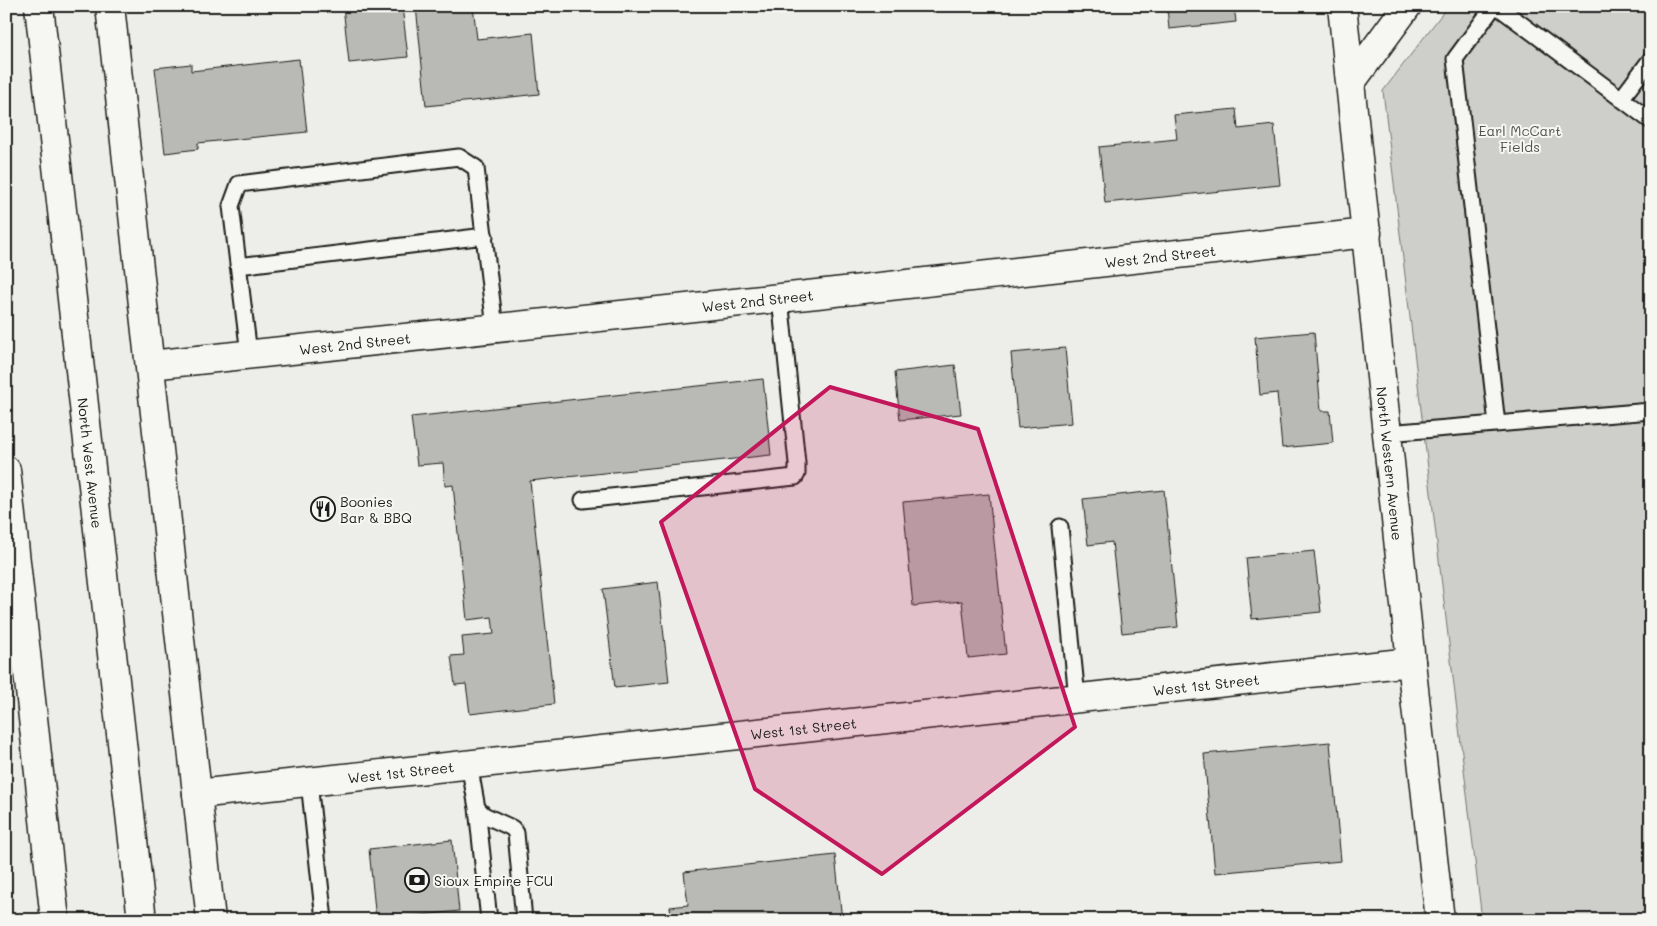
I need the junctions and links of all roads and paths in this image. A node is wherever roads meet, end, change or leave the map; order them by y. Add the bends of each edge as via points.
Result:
1 (40, 6) edge
2 (110, 6) edge
3 (1342, 6) edge
4 (1407, 6) edge
5 (1492, 7) edge
6 (1651, 59) edge
7 (1351, 82) junction
8 (1620, 99) junction
9 (1651, 121) edge
10 (1367, 233) junction
11 (485, 236) junction
12 (238, 266) junction
13 (780, 298) junction
14 (495, 328) junction
15 (249, 354) junction
16 (150, 365) junction
17 (1651, 411) edge
18 (1497, 424) junction
19 (1387, 433) junction
20 (6, 470) edge
21 (583, 500) dead end
22 (1060, 527) dead end
23 (1411, 662) junction
24 (1077, 698) junction
25 (469, 764) junction
26 (309, 782) junction
27 (197, 794) junction
28 (477, 808) junction
29 (55, 920) edge
30 (142, 920) edge
31 (211, 920) edge
32 (324, 920) edge
33 (489, 920) edge
34 (524, 920) edge
35 (1440, 920) edge

1 - 30 street, North West Avenue
2 - 16 street
3 - 7 street, North Western Avenue
4 - 7 street
5 - 8 lane
5 - 18 lane via 1455,59
6 - 8 lane
7 - 10 street, North Western Avenue
8 - 9 lane
10 - 13 street, West 2nd Street
10 - 19 street, North Western Avenue
11 - 12 lane
11 - 12 lane via 476,168 459,157 239,184 231,206
11 - 14 lane
12 - 15 lane
13 - 14 street, West 2nd Street
13 - 21 lane via 797,464 795,477
14 - 15 street, West 2nd Street
15 - 16 street, West 2nd Street
16 - 27 street
17 - 18 lane
18 - 19 lane
19 - 23 street, North Western Avenue
20 - 29 street
22 - 24 lane
23 - 24 street, West 1st Street
23 - 35 street, North Western Avenue
24 - 25 street, West 1st Street
25 - 26 street, West 1st Street
25 - 28 lane
26 - 27 street, West 1st Street
26 - 32 lane
27 - 31 street
28 - 33 lane
28 - 34 lane via 516,833

